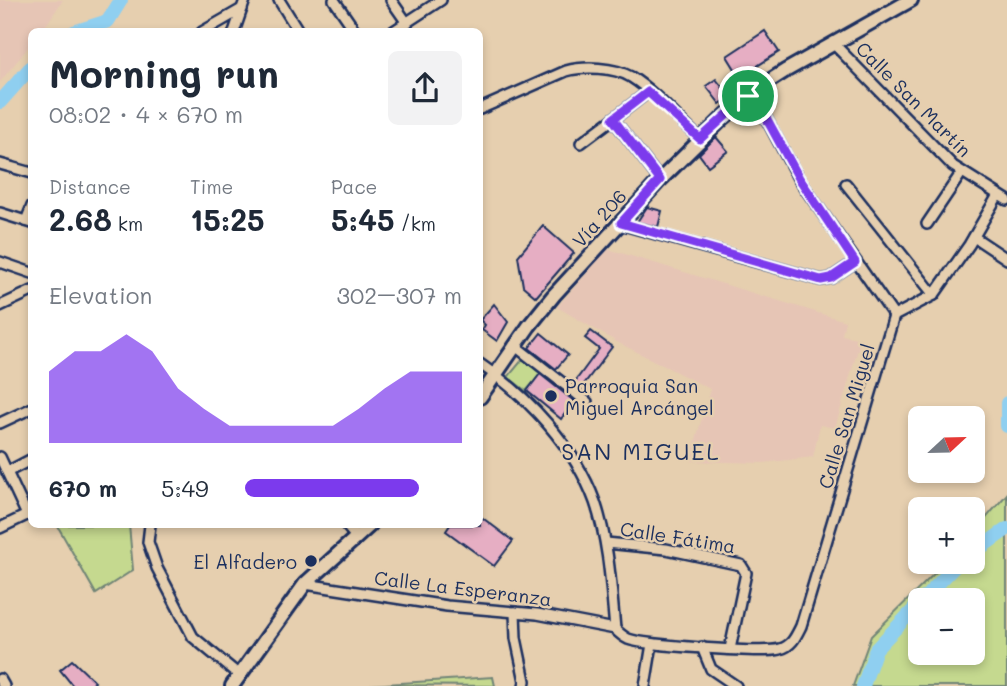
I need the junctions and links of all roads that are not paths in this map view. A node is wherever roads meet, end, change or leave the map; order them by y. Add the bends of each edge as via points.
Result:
1 (279, 0) edge
2 (334, 0) edge
3 (391, 0) edge
4 (441, 0) edge
5 (911, 0) edge
6 (429, 3) edge
7 (243, 5) edge
8 (407, 23) junction
9 (208, 28) edge
10 (235, 28) edge
11 (296, 28) edge
12 (353, 28) edge
13 (399, 28) edge
14 (833, 43) junction
15 (648, 92) junction
16 (752, 92) junction
17 (483, 108) edge
18 (613, 119) junction
19 (700, 139) junction
20 (581, 143) dead end
21 (0, 164) edge
22 (28, 172) edge
23 (962, 172) junction
24 (660, 180) junction
25 (846, 184) dead end
26 (1002, 198) edge
27 (0, 213) edge
28 (28, 222) edge
29 (621, 223) junction
30 (927, 224) dead end
31 (974, 237) junction
32 (1007, 259) edge
33 (0, 262) edge
34 (855, 262) junction
35 (28, 272) edge
36 (28, 294) edge
37 (934, 295) junction
38 (0, 306) edge
39 (894, 316) junction
40 (514, 345) junction
41 (483, 366) edge
42 (494, 374) junction
43 (483, 392) edge
44 (587, 402) dead end
45 (28, 410) edge
46 (0, 423) edge
47 (0, 457) edge
48 (28, 461) edge
49 (7, 472) junction
50 (28, 512) edge
51 (28, 514) edge
52 (0, 528) edge
53 (150, 528) edge
54 (348, 528) edge
55 (366, 528) edge
56 (356, 537) junction
57 (606, 543) junction
58 (305, 584) junction
59 (515, 612) junction
60 (615, 629) junction
61 (652, 644) junction
62 (702, 647) junction
63 (730, 649) junction
64 (0, 679) edge
65 (236, 681) edge
66 (4, 686) edge
67 (524, 686) edge
68 (645, 686) edge
69 (736, 686) edge

1 - 11 street
2 - 12 street
3 - 8 street
4 - 6 street
5 - 14 main road, Vía 206
6 - 8 street
7 - 9 street
7 - 10 street
8 - 13 street
14 - 16 main road, Vía 206
14 - 23 street, Calle San Martín
15 - 17 street via 629,76 577,68
15 - 18 street
15 - 19 street
16 - 19 main road, Vía 206
16 - 34 street via 799,178
18 - 20 street
18 - 24 street
19 - 24 main road, Vía 206
21 - 22 street
23 - 26 street, Calle San Martín
23 - 30 street
24 - 29 main road, Vía 206
25 - 37 street
26 - 31 street
27 - 28 street
29 - 34 street via 821,280
29 - 40 main road, Vía 206
31 - 32 street
31 - 37 street
33 - 35 street
34 - 39 street
36 - 38 street
37 - 39 street
39 - 63 street, Calle San Miguel via 801,626 793,640 778,650
40 - 42 main road, Vía 206
40 - 44 street
41 - 42 street
42 - 43 main road, Vía 206
42 - 57 street via 541,416 559,439 595,501
45 - 46 street
47 - 49 street
48 - 49 street
49 - 50 street
51 - 52 street
53 - 65 street via 148,542 157,568 193,637
54 - 56 street
55 - 56 main road
56 - 58 main road
57 - 60 street
57 - 63 street, Calle Fátima via 741,565 746,573
58 - 59 street, Calle La Esperanza
58 - 65 main road
59 - 60 street, Calle La Esperanza
59 - 67 street
60 - 61 street, Calle La Esperanza via 627,639
61 - 62 street, Calle San Miguel
61 - 68 street
62 - 63 street, Calle San Miguel
62 - 69 street via 711,669
64 - 66 street

